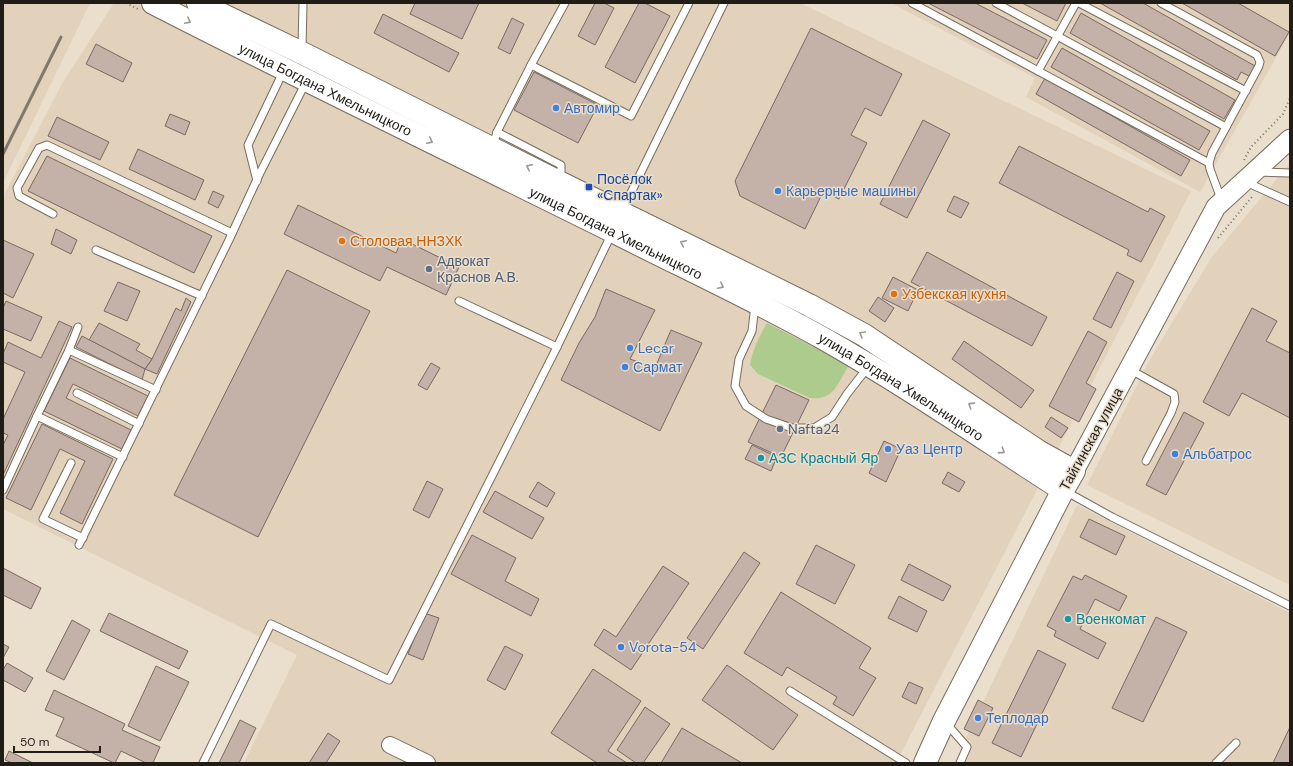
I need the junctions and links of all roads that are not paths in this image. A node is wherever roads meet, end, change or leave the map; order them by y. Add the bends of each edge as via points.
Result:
1 (153, 3) edge
2 (198, 3) edge
3 (303, 3) edge
4 (565, 3) edge
5 (690, 3) edge
6 (724, 3) edge
7 (912, 3) edge
8 (996, 3) edge
9 (1076, 3) edge
10 (1079, 3) edge
11 (1161, 3) edge
12 (1058, 36) junction
13 (531, 65) junction
14 (310, 67) junction
15 (284, 70) junction
16 (1038, 71) junction
17 (1246, 91) junction
18 (1226, 127) junction
19 (1290, 139) edge
20 (495, 140) junction
21 (1210, 162) junction
22 (1290, 173) edge
23 (1249, 177) junction
24 (257, 181) junction
25 (1222, 202) junction
26 (1290, 202) edge
27 (53, 214) dead end
28 (617, 222) junction
29 (232, 233) junction
30 (96, 250) dead end
31 (202, 296) junction
32 (459, 301) dead end
33 (755, 303) junction
34 (809, 305) junction
35 (800, 326) junction
36 (78, 327) dead end
37 (557, 347) junction
38 (69, 350) junction
39 (869, 366) junction
40 (1129, 369) junction
41 (156, 390) junction
42 (77, 393) dead end
43 (37, 416) junction
44 (139, 424) junction
45 (123, 457) junction
46 (1146, 461) dead end
47 (71, 463) dead end
48 (1074, 471) junction
49 (3, 490) edge
50 (1063, 490) junction
51 (83, 538) junction
52 (79, 545) dead end
53 (1290, 606) edge
54 (790, 692) dead end
55 (944, 721) junction
56 (1236, 743) dead end
57 (390, 745) dead end
58 (203, 763) edge
59 (427, 763) edge
60 (906, 763) edge
61 (925, 763) edge
62 (960, 763) edge
63 (1216, 763) edge

1 -> 15 highway, улица Богдана Хмельницкого
2 - 14 highway, улица Богдана Хмельницкого
3 - 14 lane
4 - 13 lane
5 - 13 lane via 630,116
6 - 28 lane
7 - 16 lane
8 - 12 lane
9 - 12 lane
10 - 17 lane
11 - 17 lane via 1257,55 1259,66
12 - 16 lane
12 - 18 lane
13 - 20 lane
14 - 15 highway, улица Богдана Хмельницкого
14 - 20 highway, улица Богдана Хмельницкого
14 - 24 lane
14 -> 28 highway, улица Богдана Хмельницкого
15 - 24 lane via 248,145
16 - 21 lane
17 - 18 lane
18 - 21 lane
19 - 23 main road, Тайгинская улица
20 - 28 highway, улица Богдана Хмельницкого
21 - 25 lane via 1210,170
22 - 23 lane
23 - 25 main road, Тайгинская улица
23 - 26 lane
24 - 29 lane
25 - 40 main road, Тайгинская улица via 1216,207
27 - 29 lane via 19,196 17,188 39,148 47,145
28 -> 33 highway, улица Богдана Хмельницкого
34 -> 28 highway, улица Богдана Хмельницкого
28 - 37 lane
29 - 31 lane
30 - 31 lane
31 - 41 lane
32 - 37 lane
33 - 35 highway, улица Богдана Хмельницкого
33 - 39 lane via 752,331 738,359 734,386 746,406 766,419 792,428 814,428 832,417
34 - 35 highway
48 -> 34 highway, улица Богдана Хмельницкого via 1038,451 864,335
35 - 39 highway, улица Богдана Хмельницкого
36 - 38 lane
37 - 58 lane via 389,680 271,624
38 - 41 lane
38 - 43 lane
39 -> 50 highway, улица Богдана Хмельницкого
40 - 46 lane via 1174,394 1175,402 1171,413
40 - 48 main road, Тайгинская улица
41 - 44 lane
42 - 44 lane
43 - 45 lane
43 - 49 lane
44 - 45 lane
45 - 51 lane
47 - 51 lane via 44,519
48 - 50 highway, Тайгинская улица
50 - 53 lane
50 - 55 highway, Тайгинская улица
51 - 52 lane
54 - 60 lane
55 - 61 highway, Тайгинская улица
55 - 62 lane via 967,747
56 - 63 lane
57 - 59 street

